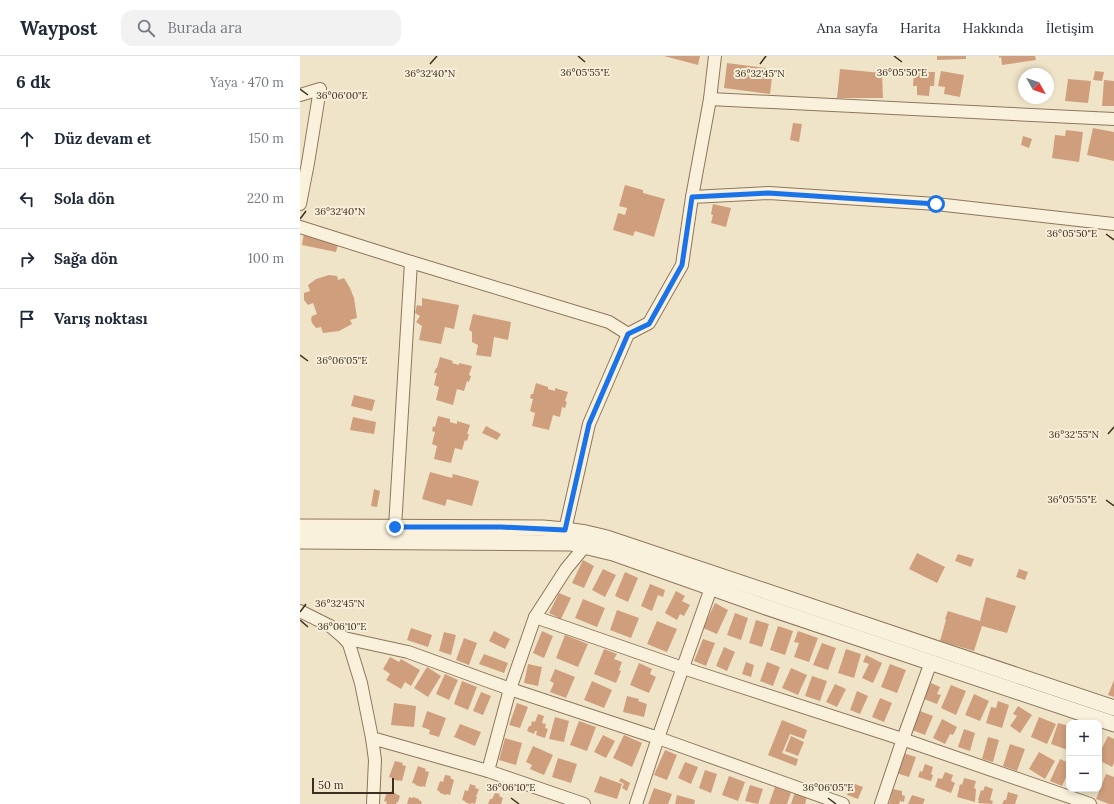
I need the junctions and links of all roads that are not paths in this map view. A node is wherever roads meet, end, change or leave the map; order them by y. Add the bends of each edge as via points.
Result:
1 (715, 56) edge
2 (300, 95) edge
3 (710, 99) junction
4 (1114, 119) edge
5 (692, 197) junction
6 (300, 204) edge
7 (1114, 224) edge
8 (300, 227) edge
9 (411, 262) junction
10 (628, 334) junction
11 (300, 527) edge
12 (395, 527) junction
13 (565, 530) junction
14 (300, 541) edge
15 (585, 546) junction
16 (712, 588) junction
17 (300, 611) edge
18 (535, 617) junction
19 (344, 638) junction
20 (931, 662) junction
21 (684, 668) junction
22 (510, 689) junction
23 (1114, 708) edge
24 (1114, 724) edge
25 (372, 738) junction
26 (658, 738) junction
27 (903, 739) junction
28 (488, 771) junction
29 (373, 804) edge
30 (584, 804) edge
31 (636, 804) edge
32 (843, 804) edge
33 (881, 804) edge
34 (1090, 804) edge

1 - 3 street
2 - 6 street via 320,88
3 - 4 street
3 - 5 street
5 - 7 street via 784,194 936,204
5 - 10 street via 682,265 649,324
8 - 9 street
9 - 10 street via 609,322
9 - 12 street
10 - 13 street via 589,424
11 - 12 street
12 - 13 street
13 - 23 street via 607,538
14 - 15 street via 571,543
15 - 16 street via 613,553
15 - 18 street via 566,569
16 - 20 street
16 - 21 street
17 - 19 street via 330,626
18 - 21 street
18 - 22 street
19 - 22 street via 408,652
19 - 25 street via 349,644 361,683
20 - 24 street
20 - 27 street
21 - 26 street
21 - 27 street
22 - 26 street
22 - 28 street
25 - 28 street
25 - 29 street via 375,760
26 - 31 street
26 - 32 street
27 - 33 street
27 - 34 street
28 - 30 street

